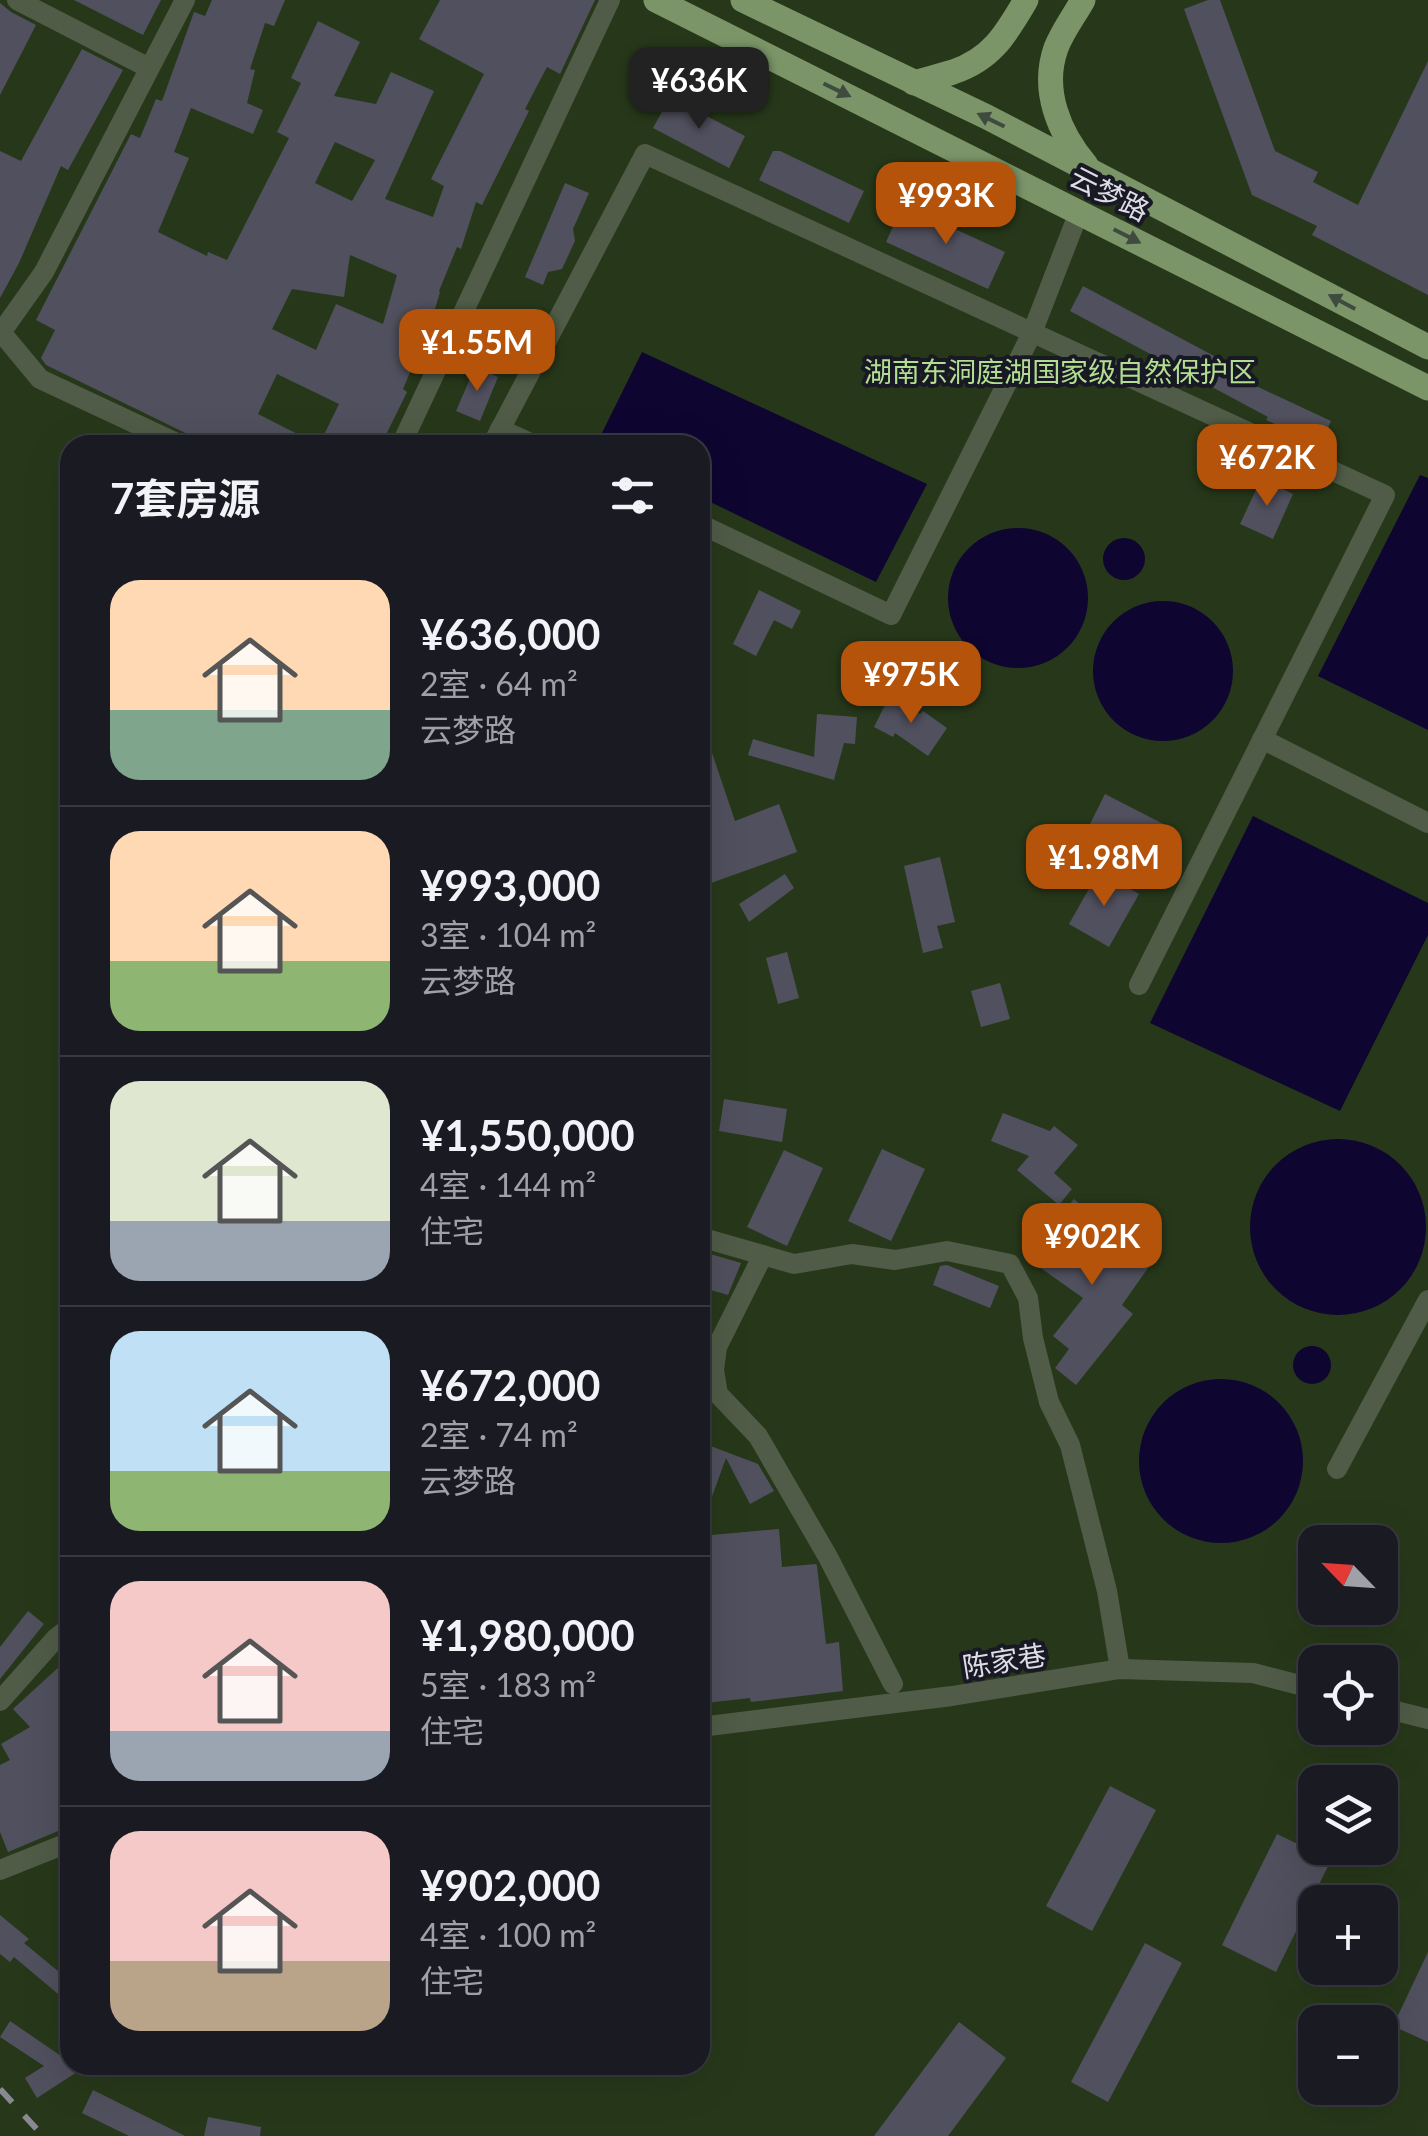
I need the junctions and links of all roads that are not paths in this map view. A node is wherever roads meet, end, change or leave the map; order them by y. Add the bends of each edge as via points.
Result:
1 (17, 0) edge
2 (185, 0) edge
3 (610, 0) edge
4 (656, 0) edge
5 (743, 0) edge
6 (1026, 0) edge
7 (1082, 0) edge
8 (149, 68) junction
9 (914, 83) junction
10 (1089, 169) junction
11 (1080, 212) junction
12 (1, 332) edge
13 (1032, 333) junction
14 (1428, 347) edge
15 (1428, 388) edge
16 (159, 435) edge
17 (406, 435) edge
18 (497, 435) edge
19 (710, 529) edge
20 (1262, 739) junction
21 (1428, 823) edge
22 (1139, 985) dead end
23 (710, 1239) edge
24 (762, 1255) junction
25 (1428, 1300) edge
26 (1336, 1469) dead end
27 (60, 1635) edge
28 (1120, 1669) junction
29 (893, 1684) dead end
30 (1298, 1685) edge
31 (0, 1701) edge
32 (1398, 1712) edge
33 (1428, 1720) edge
34 (710, 1726) edge
35 (60, 1846) edge
36 (0, 1870) edge

1 - 8 street
2 - 8 street
3 - 17 street
4 -> 11 main road, 云梦路
5 - 9 main road
6 - 9 main road via 986,56
7 - 10 main road via 1049,69 1061,128
8 - 12 street via 44,272
10 -> 9 main road
14 -> 10 main road
11 - 13 street
11 -> 15 main road, 云梦路
12 - 16 street via 40,378
13 - 18 street via 645,154
13 - 19 street via 891,615
13 - 20 street via 1385,494
20 - 21 street
20 - 22 street
23 - 24 street
24 - 28 street via 794,1264 852,1254 895,1260 947,1251 1010,1264 1028,1298 1049,1402 1070,1446
24 - 29 street via 717,1347 718,1394 758,1436
25 - 26 street
27 - 31 street
28 - 30 street, 陈家巷 via 1253,1673
28 - 34 street, 陈家巷
32 - 33 street
35 - 36 street

